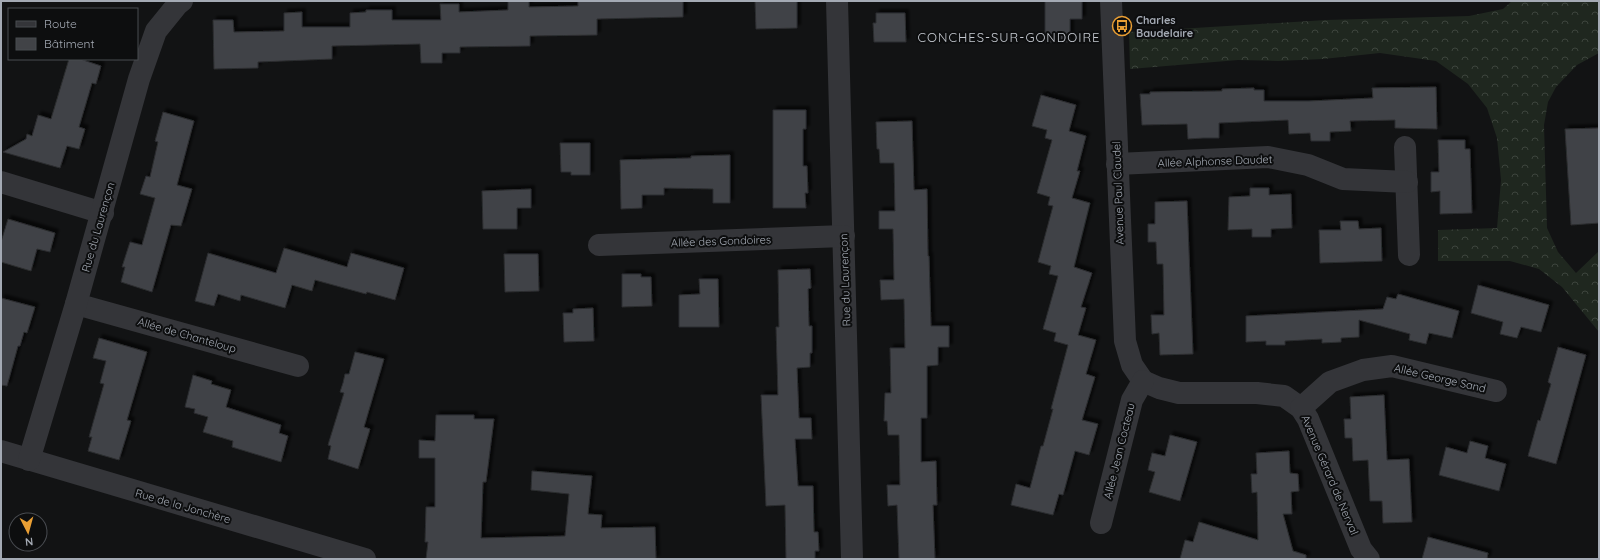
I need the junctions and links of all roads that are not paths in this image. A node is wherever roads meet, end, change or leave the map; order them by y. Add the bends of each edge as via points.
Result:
1 (182, 1) edge
2 (837, 1) edge
3 (1111, 1) edge
4 (1405, 147) dead end
5 (1117, 164) junction
6 (1, 182) edge
7 (1407, 182) junction
8 (102, 212) junction
9 (844, 236) junction
10 (599, 245) dead end
11 (1409, 255) dead end
12 (76, 304) junction
13 (298, 366) dead end
14 (1143, 381) junction
15 (1496, 391) dead end
16 (1301, 408) junction
17 (1, 451) edge
18 (28, 460) junction
19 (1101, 523) dead end
20 (365, 559) edge
21 (852, 559) edge
22 (1368, 559) edge

1 - 8 street, Rue du Laurençon via 156,31
2 - 9 street, Rue du Laurençon
3 - 5 street, Avenue Paul Claudel
4 - 7 street
5 - 7 street, Allée Alphonse Daudet via 1268,157 1308,165 1343,179
5 - 14 street, Avenue Paul Claudel via 1125,341 1132,365
6 - 8 street
7 - 11 street
8 - 12 street, Rue du Laurençon
9 - 10 street, Allée des Gondoires
9 - 21 street, Rue du Laurençon
12 - 13 street, Allée de Chanteloup
12 - 18 street, Rue du Laurençon
14 - 16 street, Avenue Gérard de Nerval via 1179,393 1257,393 1284,396
14 - 19 street, Allée Jean Cocteau via 1132,400
15 - 16 street, Allée George Sand via 1392,366 1363,370 1330,382
16 - 22 street, Avenue Gérard de Nerval via 1361,549
17 - 18 street, Rue de la Jonchère
18 - 20 street, Rue de la Jonchère

